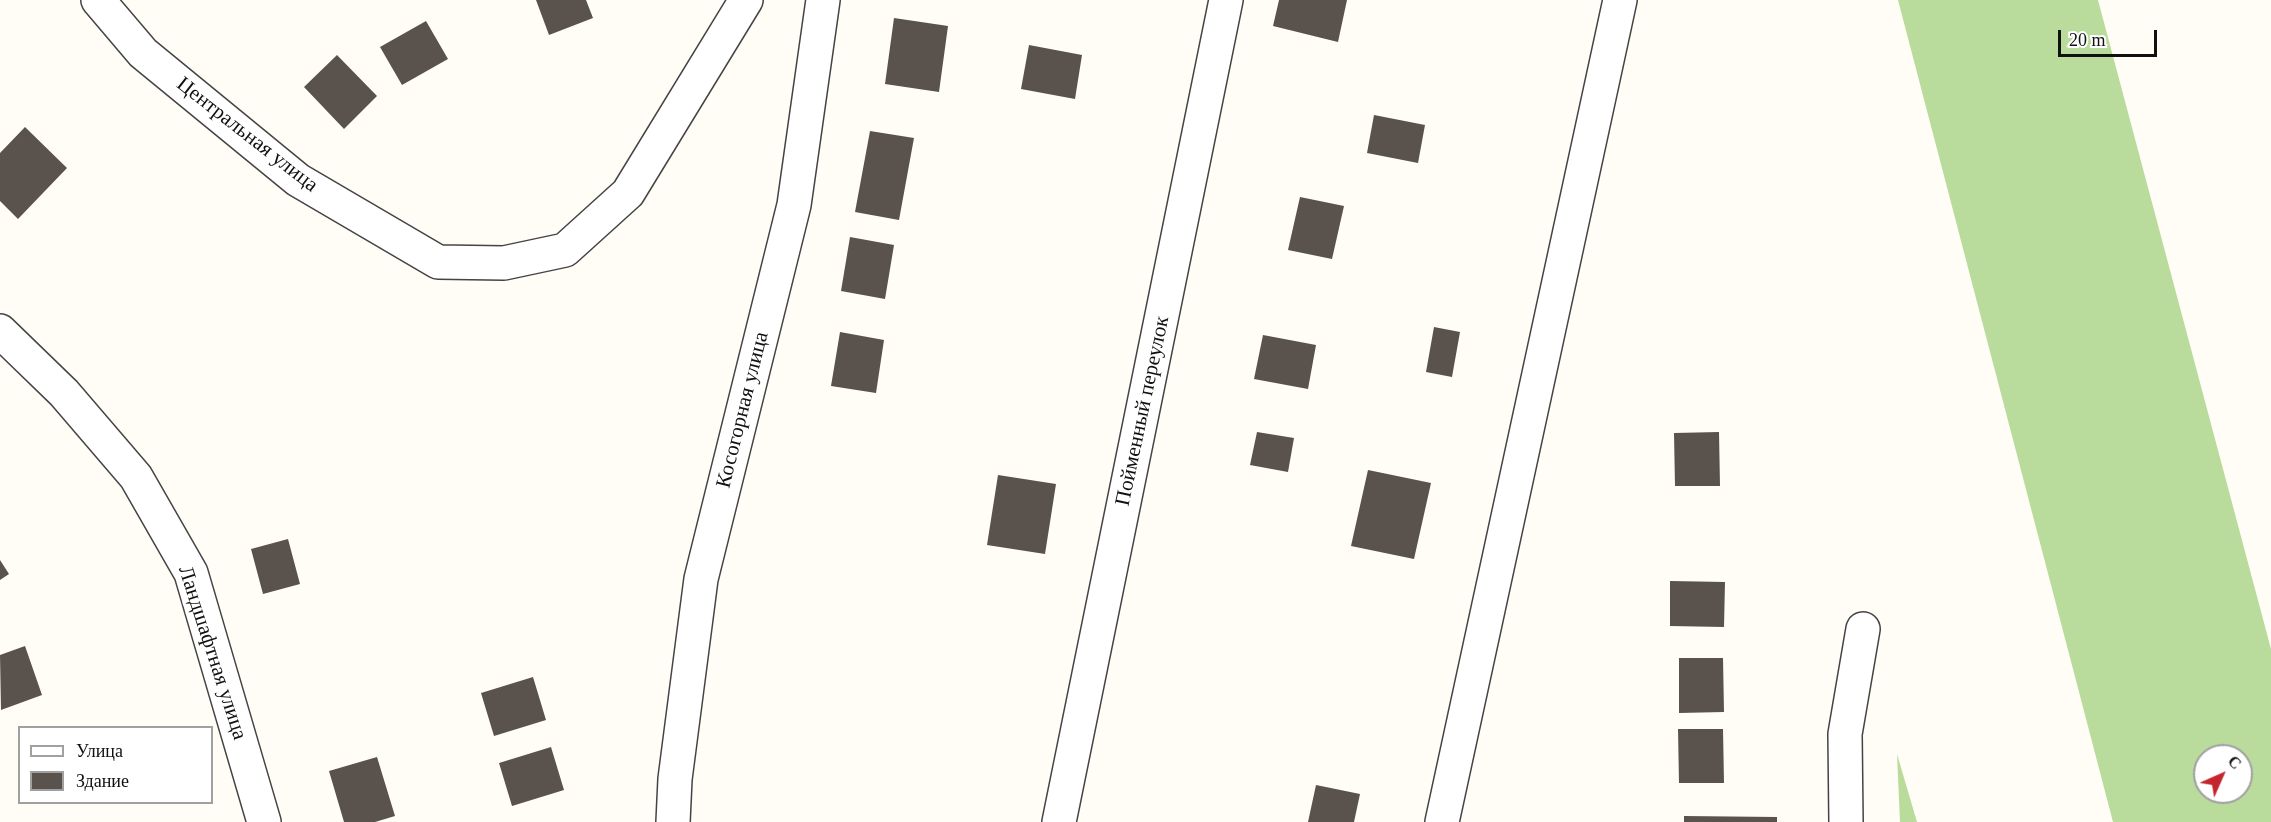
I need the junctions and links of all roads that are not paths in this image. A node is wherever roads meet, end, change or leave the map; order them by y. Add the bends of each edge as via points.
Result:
1 (98, 0) edge
2 (746, 0) edge
3 (822, 0) edge
4 (1226, 0) edge
5 (1620, 0) edge
6 (0, 330) edge
7 (1863, 629) dead end
8 (264, 822) edge
9 (673, 822) edge
10 (1059, 822) edge
11 (1442, 822) edge
12 (1846, 822) edge

1 - 2 street, Центральная улица via 142,53 298,180 438,262 504,263 565,250 628,192
3 - 9 street, Косогорная улица via 794,205 700,579
4 - 10 street, Пойменный переулок
5 - 11 street
6 - 8 street, Ландшафтная улица via 64,393 136,477 191,573
7 - 12 street via 1845,734

